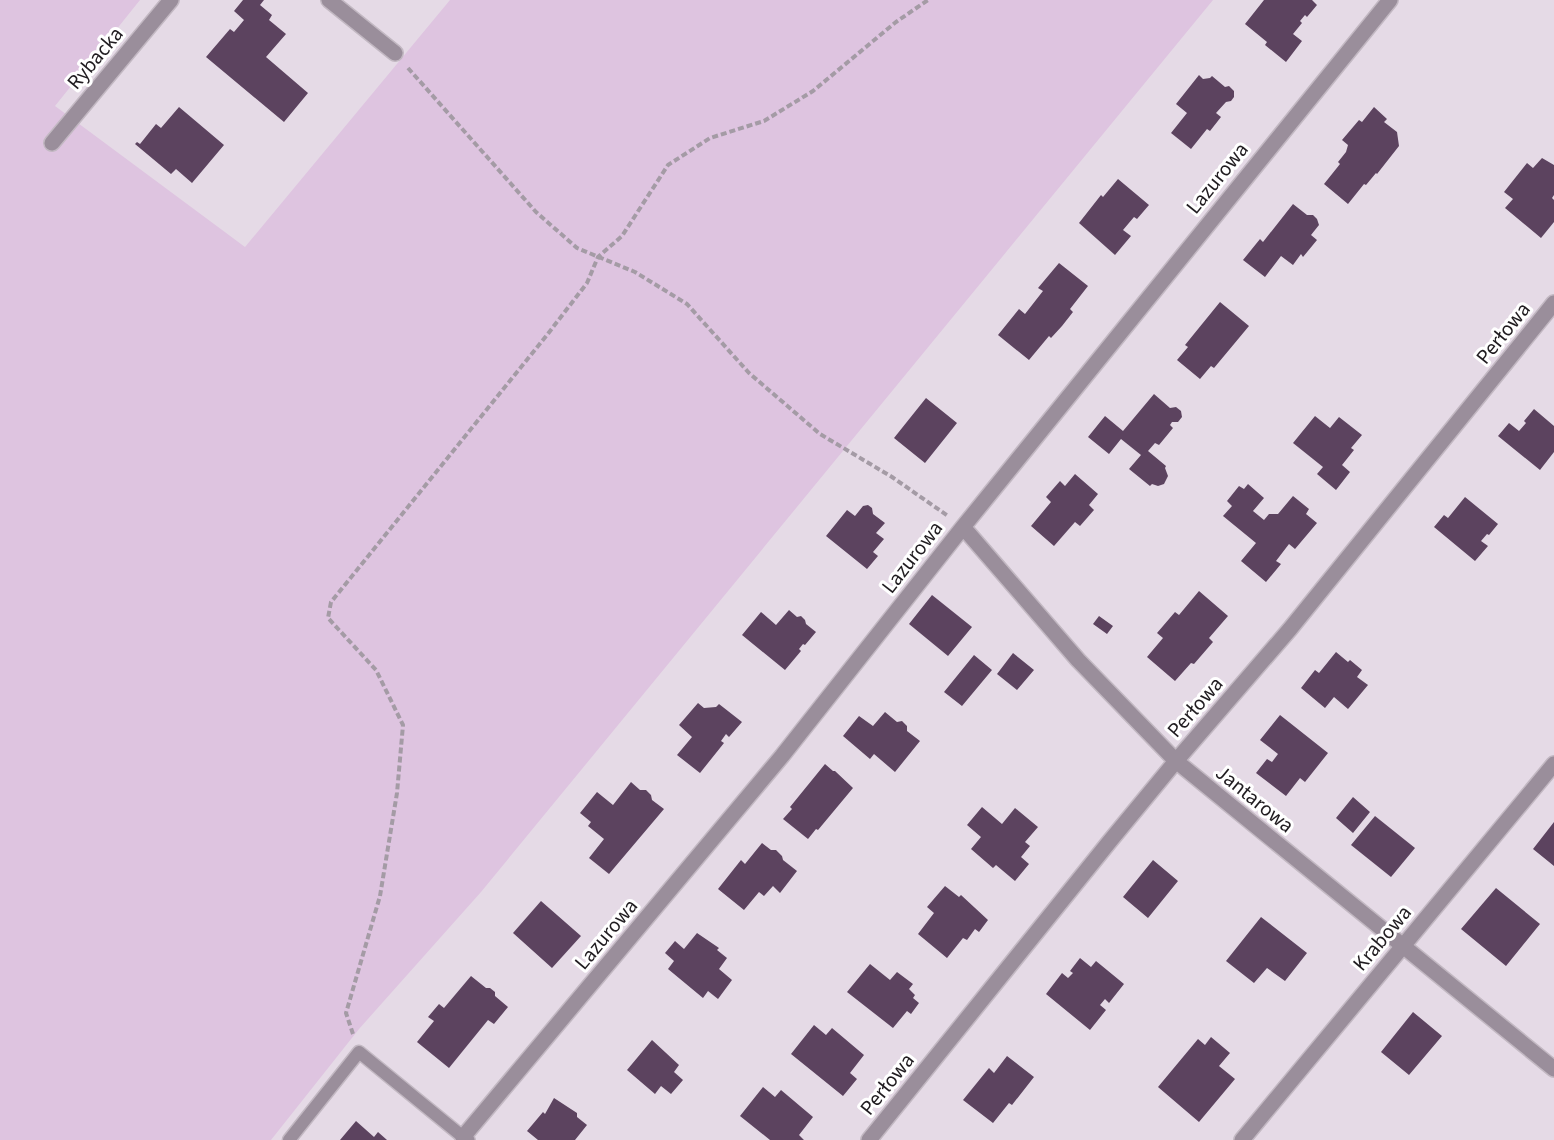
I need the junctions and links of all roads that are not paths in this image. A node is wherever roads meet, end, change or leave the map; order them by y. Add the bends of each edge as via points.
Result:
1 (171, 0) edge
2 (329, 0) edge
3 (1390, 0) edge
4 (395, 53) road end
5 (52, 143) dead end
6 (1554, 303) edge
7 (963, 527) junction
8 (1176, 761) junction
9 (1554, 764) edge
10 (1402, 947) junction
11 (1554, 1069) edge
12 (465, 1138) edge
13 (289, 1140) edge
14 (869, 1140) edge
15 (1242, 1140) edge

1 - 5 street, Rybacka
2 - 4 street
3 - 7 street, Lazurowa
6 - 8 street, Perłowa via 1290,629
7 - 8 street, Jantarowa via 1078,660
7 - 12 street, Lazurowa via 782,756
8 - 10 street, Jantarowa
8 - 14 street, Perłowa
9 - 10 street, Krabowa
10 - 11 street, Jantarowa
10 - 15 street, Krabowa
12 - 13 lane, Lazurowa via 359,1052

